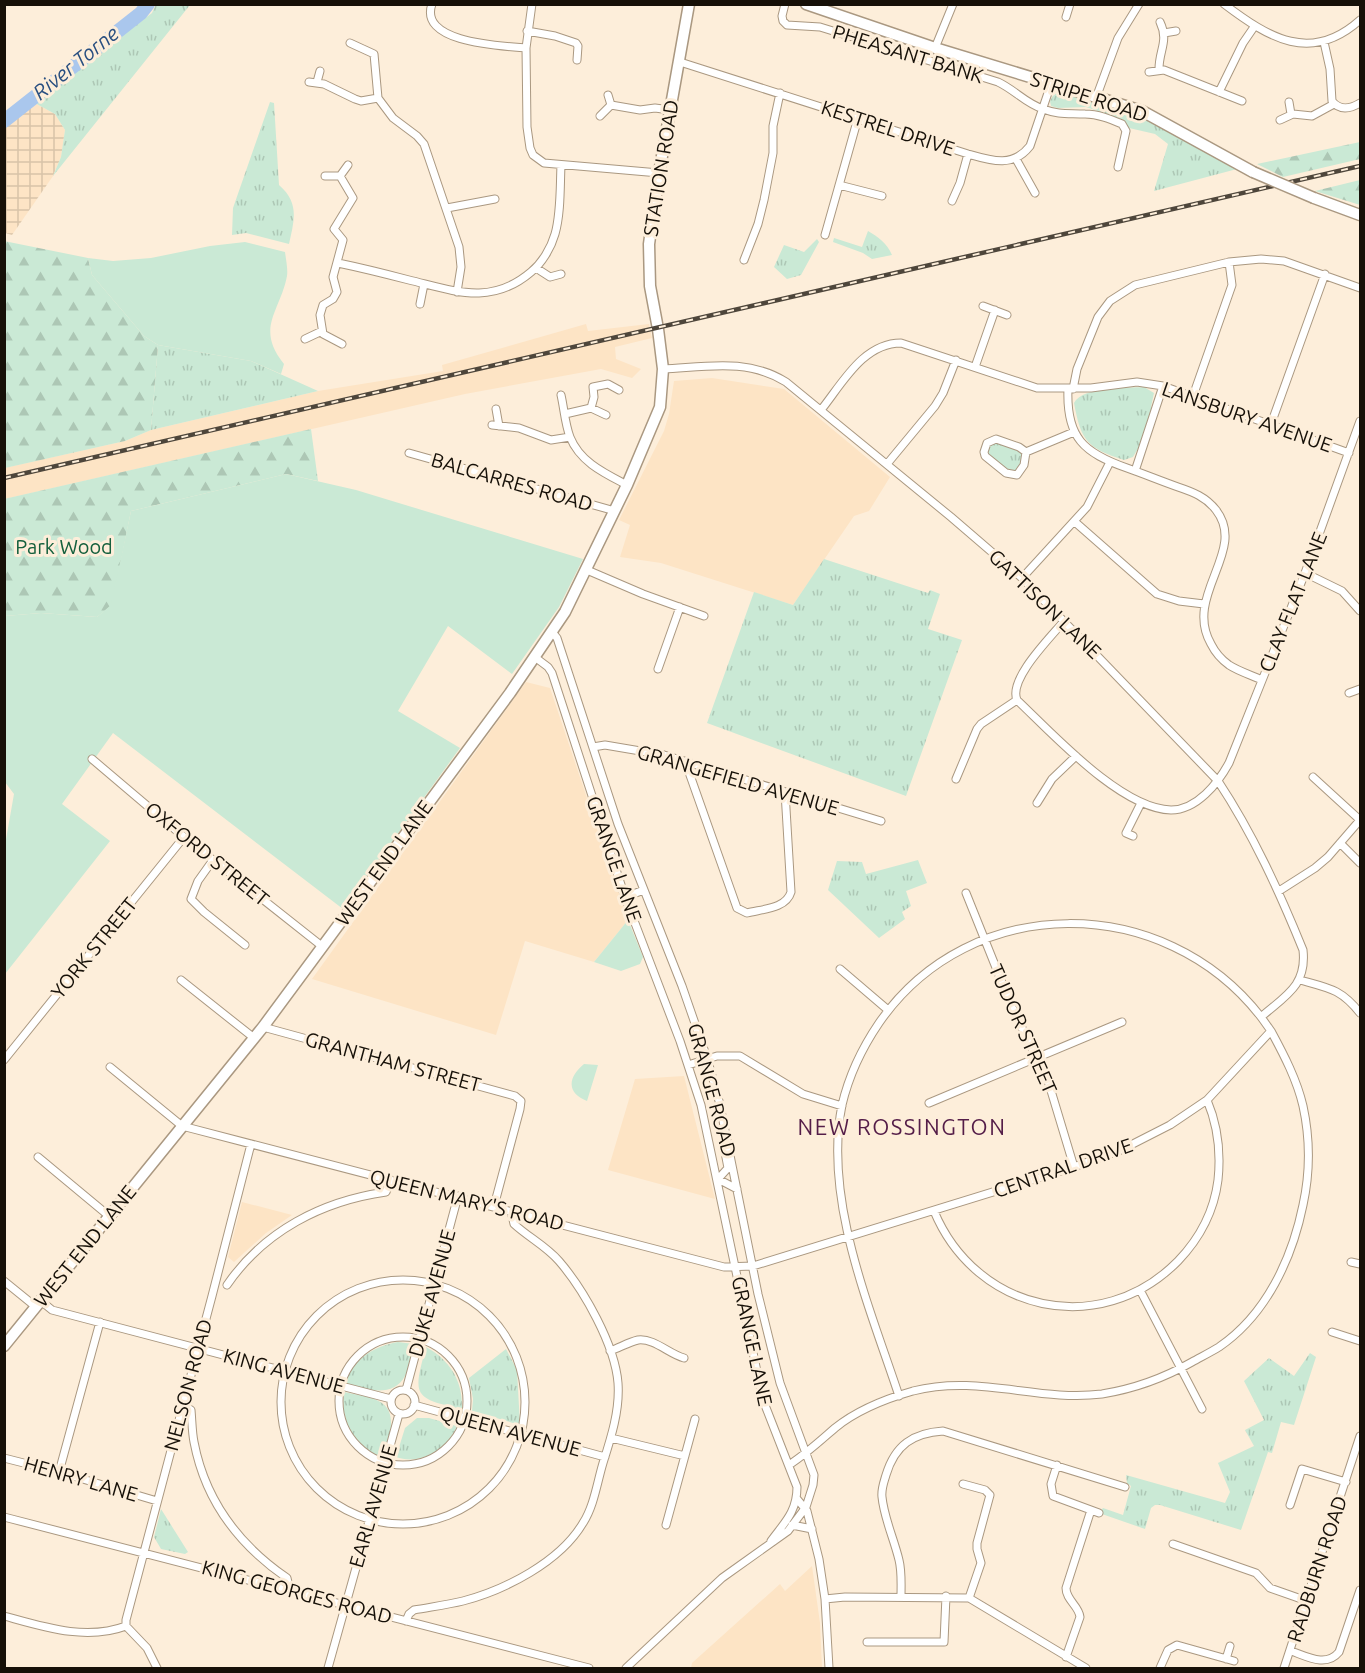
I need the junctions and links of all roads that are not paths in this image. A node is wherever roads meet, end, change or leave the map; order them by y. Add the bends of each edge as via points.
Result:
1 (432, 4) edge
2 (532, 4) edge
3 (785, 4) edge
4 (806, 4) edge
5 (953, 4) edge
6 (1070, 4) edge
7 (1139, 4) edge
8 (1224, 4) edge
9 (690, 5) edge
10 (826, 8) edge
11 (1066, 17) dead end
12 (1360, 20) edge
13 (1160, 22) dead end
14 (1254, 27) junction
15 (527, 31) junction
16 (1176, 31) dead end
17 (1164, 33) junction
18 (1324, 42) junction
19 (350, 43) dead end
20 (526, 48) junction
21 (935, 48) junction
22 (577, 60) dead end
23 (680, 62) junction
24 (1159, 69) junction
25 (320, 71) dead end
26 (1149, 72) dead end
27 (1052, 84) junction
28 (1219, 92) junction
29 (780, 93) junction
30 (609, 95) dead end
31 (378, 98) junction
32 (1096, 98) junction
33 (1242, 101) dead end
34 (1289, 102) dead end
35 (1360, 103) edge
36 (1334, 104) junction
37 (611, 105) junction
38 (1043, 109) junction
39 (670, 110) junction
40 (1291, 114) junction
41 (600, 116) dead end
42 (858, 118) junction
43 (1280, 120) dead end
44 (968, 154) junction
45 (1016, 159) junction
46 (348, 165) dead end
47 (561, 165) junction
48 (1118, 167) dead end
49 (659, 173) junction
50 (325, 176) dead end
51 (340, 176) junction
52 (839, 185) junction
53 (1035, 193) dead end
54 (882, 196) dead end
55 (495, 199) dead end
56 (484, 201) junction
57 (952, 201) dead end
58 (447, 208) junction
59 (487, 210) dead end
60 (1360, 215) edge
61 (825, 235) dead end
62 (744, 260) dead end
63 (1229, 262) junction
64 (338, 263) junction
65 (536, 268) junction
66 (561, 274) dead end
67 (1325, 274) junction
68 (424, 284) junction
69 (1360, 288) edge
70 (457, 292) junction
71 (420, 304) dead end
72 (982, 306) dead end
73 (994, 310) junction
74 (1006, 315) dead end
75 (658, 329) joint
76 (322, 331) junction
77 (305, 339) dead end
78 (342, 344) dead end
79 (956, 360) junction
80 (975, 367) junction
81 (663, 369) junction
82 (1163, 386) junction
83 (1070, 389) junction
84 (619, 390) dead end
85 (561, 394) dead end
86 (1193, 396) junction
87 (591, 408) junction
88 (496, 409) dead end
89 (821, 410) junction
90 (565, 414) junction
91 (606, 415) dead end
92 (1360, 421) edge
93 (1271, 424) junction
94 (1074, 432) junction
95 (570, 437) junction
96 (409, 453) dead end
97 (1026, 453) junction
98 (1349, 453) junction
99 (1110, 462) junction
100 (887, 464) junction
101 (1135, 471) junction
102 (627, 485) junction
103 (615, 511) junction
104 (1075, 522) junction
105 (586, 570) junction
106 (1305, 573) junction
107 (1022, 578) junction
108 (1204, 604) junction
109 (680, 608) junction
110 (1360, 611) edge
111 (704, 616) dead end
112 (1064, 621) junction
113 (553, 633) junction
114 (536, 658) junction
115 (658, 669) dead end
116 (1262, 680) junction
117 (1360, 689) edge
118 (1349, 693) dead end
119 (1017, 700) junction
120 (592, 745) junction
121 (577, 748) junction
122 (1076, 756) junction
123 (92, 759) dead end
124 (685, 760) junction
125 (1313, 777) dead end
126 (956, 779) dead end
127 (1218, 781) junction
128 (785, 792) junction
129 (1037, 803) dead end
130 (1141, 803) junction
131 (1360, 820) edge
132 (881, 821) dead end
133 (1133, 836) dead end
134 (184, 837) junction
135 (1340, 843) junction
136 (213, 860) junction
137 (1360, 863) edge
138 (644, 890) junction
139 (1279, 891) junction
140 (966, 893) dead end
141 (625, 897) junction
142 (985, 939) junction
143 (245, 945) dead end
144 (323, 947) junction
145 (840, 969) dead end
146 (181, 980) dead end
147 (1300, 980) junction
148 (888, 1010) junction
149 (1360, 1013) edge
150 (1261, 1017) junction
151 (1122, 1022) dead end
152 (263, 1027) junction
153 (1271, 1031) junction
154 (254, 1038) junction
155 (707, 1058) junction
156 (1036, 1059) junction
157 (4, 1060) edge
158 (688, 1065) junction
159 (110, 1067) dead end
160 (1207, 1100) junction
161 (929, 1103) dead end
162 (842, 1106) junction
163 (182, 1126) junction
164 (726, 1134) junction
165 (251, 1144) junction
166 (38, 1156) dead end
167 (1074, 1167) junction
168 (718, 1179) junction
169 (391, 1180) junction
170 (737, 1189) junction
171 (458, 1196) junction
172 (494, 1206) junction
173 (934, 1210) junction
174 (511, 1211) junction
175 (109, 1216) junction
176 (848, 1238) junction
177 (1351, 1262) dead end
178 (1360, 1264) edge
179 (753, 1266) junction
180 (736, 1268) junction
181 (4, 1281) edge
182 (434, 1283) junction
183 (227, 1285) dead end
184 (1140, 1290) junction
185 (38, 1304) junction
186 (100, 1322) junction
187 (1332, 1332) dead end
188 (420, 1339) junction
189 (1360, 1341) edge
190 (4, 1346) edge
191 (198, 1348) junction
192 (610, 1351) junction
193 (684, 1358) dead end
194 (1181, 1369) junction
195 (283, 1371) junction
196 (341, 1386) junction
197 (406, 1390) junction
198 (899, 1396) junction
199 (391, 1399) junction
200 (183, 1405) junction
201 (414, 1405) junction
202 (1202, 1409) dead end
203 (399, 1414) junction
204 (465, 1419) junction
205 (695, 1419) dead end
206 (525, 1435) junction
207 (1360, 1436) edge
208 (611, 1438) junction
209 (807, 1454) junction
210 (1357, 1455) edge
211 (685, 1456) junction
212 (605, 1457) junction
213 (4, 1458) edge
214 (384, 1463) junction
215 (789, 1465) junction
216 (1057, 1465) junction
217 (59, 1472) junction
218 (1346, 1482) junction
219 (963, 1484) dead end
220 (1125, 1487) dead end
221 (797, 1499) junction
222 (157, 1501) junction
223 (1290, 1505) dead end
224 (806, 1508) junction
225 (1091, 1510) junction
226 (1099, 1513) dead end
227 (4, 1517) edge
228 (369, 1518) junction
229 (790, 1524) junction
230 (666, 1525) dead end
231 (812, 1529) junction
232 (1173, 1544) dead end
233 (144, 1552) junction
234 (1360, 1590) edge
235 (290, 1591) junction
236 (946, 1596) junction
237 (901, 1597) junction
238 (969, 1598) junction
239 (825, 1599) junction
240 (1307, 1600) junction
241 (346, 1605) junction
242 (4, 1616) edge
243 (406, 1621) junction
244 (126, 1626) junction
245 (867, 1642) dead end
246 (1230, 1646) dead end
247 (1290, 1651) junction
248 (1066, 1657) junction
249 (157, 1668) edge
250 (328, 1668) edge
251 (590, 1668) edge
252 (626, 1668) edge
253 (830, 1668) edge
254 (1086, 1668) edge
255 (1160, 1668) edge
256 (1284, 1668) edge

1 - 20 street via 432,23 442,32 472,42
2 - 15 street
3 - 38 street, PHEASANT BANK via 782,16 787,25 820,27 998,82 1028,104
4 - 10 street, STRIPE ROAD
5 - 21 street
6 - 11 street
7 - 32 street via 1118,38
8 - 14 street
9 - 23 street, STATION ROAD
10 - 21 street, STRIPE ROAD
12 - 18 street
13 - 17 street
14 - 18 street via 1293,42
14 - 28 street
15 - 20 street
15 - 22 street via 576,43
16 - 17 street
17 - 24 street
18 - 36 street
19 - 31 street via 374,54
20 - 47 street via 528,134 533,155 544,163
21 - 27 street, STRIPE ROAD
23 - 29 street, KESTREL DRIVE
23 - 39 street, STATION ROAD
24 - 26 street
24 - 28 street
25 - 31 street via 313,82 361,101
27 - 32 street, STRIPE ROAD
27 - 38 street
28 - 33 street
29 - 42 street, KESTREL DRIVE
29 - 62 street via 764,200
30 - 37 street
31 - 58 street via 393,118 424,144
32 - 60 street, STRIPE ROAD, bridge via 1142,111 1253,172
34 - 40 street
35 - 36 street via 1346,109
36 - 40 street via 1312,117
37 - 39 street
37 - 41 street
38 - 45 street via 1030,146
38 - 48 street via 1065,115 1087,114 1122,124 1126,131
39 - 49 street, STATION ROAD
40 - 43 street
42 - 44 street, KESTREL DRIVE
42 - 52 street
44 - 45 street, KESTREL DRIVE via 1001,162
44 - 57 street
45 - 53 street
46 - 51 street
47 - 49 street
47 - 65 street via 555,235
49 - 75 street, STATION ROAD via 649,244 650,286
50 - 51 street
51 - 64 street via 353,198 335,228 343,240
52 - 54 street
52 - 61 street
55 - 56 street
56 - 58 street
56 - 59 street
58 - 70 street via 461,256
63 - 67 street via 1272,259
63 - 83 street via 1135,285 1120,293 1095,323
63 - 86 street via 1232,285
64 - 68 street
64 - 76 street via 333,278 337,292 321,309
65 - 66 street via 550,277
65 - 70 street via 500,291
67 - 69 street
67 - 93 street
68 - 70 street
68 - 71 street
72 - 73 street
73 - 74 street
73 - 80 street
75 - 81 street, WEST END LANE
76 - 77 street
76 - 78 street
79 - 80 street, LANSBURY AVENUE
79 - 89 street, LANSBURY AVENUE via 901,343 881,347 864,357
79 - 100 street via 935,406
80 - 83 street, LANSBURY AVENUE via 1023,385
81 - 89 street, GATTISON LANE via 735,365 759,369 786,382
81 - 102 street, WEST END LANE via 660,407
82 - 83 street, LANSBURY AVENUE via 1137,382
82 - 86 street, LANSBURY AVENUE
82 - 101 street
83 - 94 street
84 - 87 street via 608,384 593,387
85 - 90 street
86 - 93 street, LANSBURY AVENUE
87 - 90 street
87 - 91 street
88 - 95 street via 495,425 519,428 551,440
89 - 100 street, GATTISON LANE
90 - 95 street
92 - 98 street, CLAY FLAT LANE
93 - 98 street, LANSBURY AVENUE
94 - 97 street
94 - 99 street via 1093,454
95 - 102 street via 597,470
96 - 103 street, BALCARRES ROAD
97 - 97 street via 1022,471 1012,475 984,452 987,443 996,439
98 - 106 street, CLAY FLAT LANE
99 - 101 street
99 - 104 street via 1093,498
100 - 107 street, GATTISON LANE
101 - 108 street via 1198,494 1221,517 1225,545
102 - 103 street, WEST END LANE
103 - 105 street, WEST END LANE
104 - 107 street
104 - 108 street via 1157,594
105 - 109 street
105 - 113 street, WEST END LANE
106 - 110 street via 1334,585
106 - 116 street, CLAY FLAT LANE
107 - 112 street, GATTISON LANE
108 - 116 street via 1204,627 1214,648 1230,666
109 - 111 street
109 - 115 street
112 - 119 street via 1026,667 1015,691
112 - 127 street, GATTISON LANE
113 - 114 street, WEST END LANE
113 - 120 street, GRANGE ROAD
114 - 121 street, GRANGE LANE via 552,673
114 - 144 street, WEST END LANE
116 - 127 street, CLAY FLAT LANE
117 - 118 street
119 - 122 street
119 - 126 street via 977,729
120 - 121 street
120 - 124 street, GRANGEFIELD AVENUE
120 - 138 street, GRANGE ROAD
121 - 141 street, GRANGE LANE
122 - 129 street via 1052,779
122 - 130 street
123 - 134 street, OXFORD STREET
124 - 128 street, GRANGEFIELD AVENUE
124 - 128 street via 737,908 747,913 780,905 791,892
125 - 131 street
127 - 130 street via 1181,808 1170,810
127 - 139 street, GATTISON LANE
128 - 132 street, GRANGEFIELD AVENUE
130 - 133 street via 1126,833
131 - 135 street
134 - 136 street, OXFORD STREET
134 - 157 street, YORK STREET
135 - 137 street
135 - 139 street via 1315,868
136 - 143 street via 198,880 191,899
136 - 144 street, OXFORD STREET
138 - 141 street
138 - 155 street, GRANGE ROAD
139 - 147 street, GATTISON LANE via 1303,950
140 - 142 street, TUDOR STREET
141 - 158 street, GRANGE LANE
142 - 148 street via 927,972
142 - 150 street via 1032,926 1063,923 1114,927 1146,935 1201,961 1241,994
142 - 156 street, TUDOR STREET
144 - 152 street, WEST END LANE
145 - 148 street
146 - 154 street
147 - 149 street via 1337,991
147 - 150 street
148 - 162 street via 856,1062
150 - 153 street
151 - 156 street
152 - 154 street, WEST END LANE
152 - 172 street, GRANTHAM STREET via 522,1100
153 - 160 street, CENTRAL DRIVE
153 - 194 street via 1292,1072 1303,1105 1307,1173 1300,1221 1283,1268 1258,1309 1220,1346
154 - 163 street, WEST END LANE
155 - 158 street
155 - 162 street via 740,1056 803,1094
155 - 164 street, GRANGE ROAD
156 - 161 street
156 - 167 street, TUDOR STREET via 1057,1107
158 - 168 street, GRANGE LANE
159 - 163 street
160 - 167 street, CENTRAL DRIVE via 1147,1138
160 - 184 street via 1219,1152 1211,1210 1183,1256
162 - 176 street via 839,1167
163 - 165 street, QUEEN MARY'S ROAD
163 - 175 street, WEST END LANE
164 - 168 street, GRANGE LANE via 728,1168
164 - 170 street, GRANGE ROAD
165 - 169 street, QUEEN MARY'S ROAD
165 - 191 street, NELSON ROAD
166 - 175 street
167 - 173 street, CENTRAL DRIVE
168 - 170 street
168 - 180 street, GRANGE LANE
169 - 171 street, QUEEN MARY'S ROAD
169 - 183 street via 386,1192 332,1204 291,1224 254,1252
170 - 179 street, GRANGE ROAD
171 - 172 street, QUEEN MARY'S ROAD
171 - 182 street, DUKE AVENUE
172 - 174 street, QUEEN MARY'S ROAD
173 - 176 street, CENTRAL DRIVE
173 - 184 street via 947,1238 965,1260 990,1281 1024,1298 1079,1307
174 - 180 street, QUEEN MARY'S ROAD
174 - 192 street via 514,1224 546,1248 571,1276
175 - 185 street, WEST END LANE
176 - 179 street, CENTRAL DRIVE
176 - 198 street
177 - 178 street
179 - 180 street, QUEEN MARY'S ROAD
179 - 209 street, GRANGE ROAD via 780,1383
180 - 215 street, GRANGE LANE via 763,1400
181 - 185 street, KING AVENUE
182 - 188 street, DUKE AVENUE
182 - 195 street via 381,1285 335,1302 294,1341
182 - 206 street via 484,1311 514,1350 524,1381
184 - 194 street
185 - 186 street, KING AVENUE
185 - 190 street, WEST END LANE
186 - 191 street, KING AVENUE
186 - 217 street
187 - 189 street
188 - 196 street via 394,1338 366,1350 350,1365
188 - 197 street, DUKE AVENUE
188 - 204 street via 439,1347 459,1368 467,1395
191 - 195 street, KING AVENUE
191 - 200 street, NELSON ROAD
192 - 193 street via 646,1340
192 - 208 street via 618,1384
194 - 198 street via 1103,1394 1066,1395 959,1384
194 - 202 street
195 - 196 street, KING AVENUE
195 - 228 street via 278,1390 279,1418 295,1462 326,1495
196 - 199 street, KING AVENUE
196 - 214 street via 340,1411 349,1435 367,1454
197 - 199 street via 396,1392
197 - 201 street
198 - 209 street via 847,1419
199 - 203 street via 391,1407
200 - 222 street, NELSON ROAD
200 - 235 street via 191,1410 198,1459 223,1515 258,1557 286,1578
201 - 203 street via 410,1412
201 - 204 street, QUEEN AVENUE
203 - 214 street, EARL AVENUE
204 - 206 street, QUEEN AVENUE
204 - 214 street via 456,1437 435,1458 404,1466
205 - 211 street
206 - 212 street, QUEEN AVENUE
206 - 228 street via 499,1481 472,1505 432,1520
207 - 210 street, RADBURN ROAD
208 - 211 street
208 - 212 street
209 - 215 street
209 - 224 street, GRANGE ROAD via 814,1475
210 - 218 street, RADBURN ROAD
211 - 230 street
212 - 243 street via 584,1523 547,1561 488,1593 414,1610
213 - 217 street, HENRY LANE
214 - 228 street, EARL AVENUE
215 - 221 street, GRANGE LANE
216 - 220 street
216 - 225 street via 1051,1484 1053,1496
216 - 237 street via 943,1431 922,1434 900,1446 888,1466 881,1494 899,1562
217 - 222 street, HENRY LANE
218 - 223 street via 1302,1469
218 - 240 street, RADBURN ROAD
219 - 238 street via 990,1495 977,1543 981,1563
221 - 224 street
221 - 229 street
222 - 233 street, NELSON ROAD
224 - 229 street, GRANGE ROAD
224 - 231 street
225 - 226 street
225 - 248 street via 1066,1588 1080,1617
227 - 233 street, KING GEORGES ROAD
228 - 241 street, EARL AVENUE
229 - 231 street
229 - 252 street via 722,1578
231 - 239 street
232 - 240 street via 1256,1573 1270,1588
233 - 235 street, KING GEORGES ROAD
233 - 244 street, NELSON ROAD
234 - 247 street via 1335,1657 1323,1661
235 - 241 street, KING GEORGES ROAD
236 - 237 street
236 - 238 street
236 - 245 street via 944,1642
237 - 239 street
238 - 248 street
239 - 253 street
240 - 247 street, RADBURN ROAD
241 - 243 street, KING GEORGES ROAD
241 - 250 street, EARL AVENUE
242 - 244 street via 64,1631 92,1633
243 - 251 street, KING GEORGES ROAD
244 - 249 street via 147,1648
246 - 255 street via 1230,1660 1177,1645 1168,1650
247 - 256 street, RADBURN ROAD
248 - 254 street

